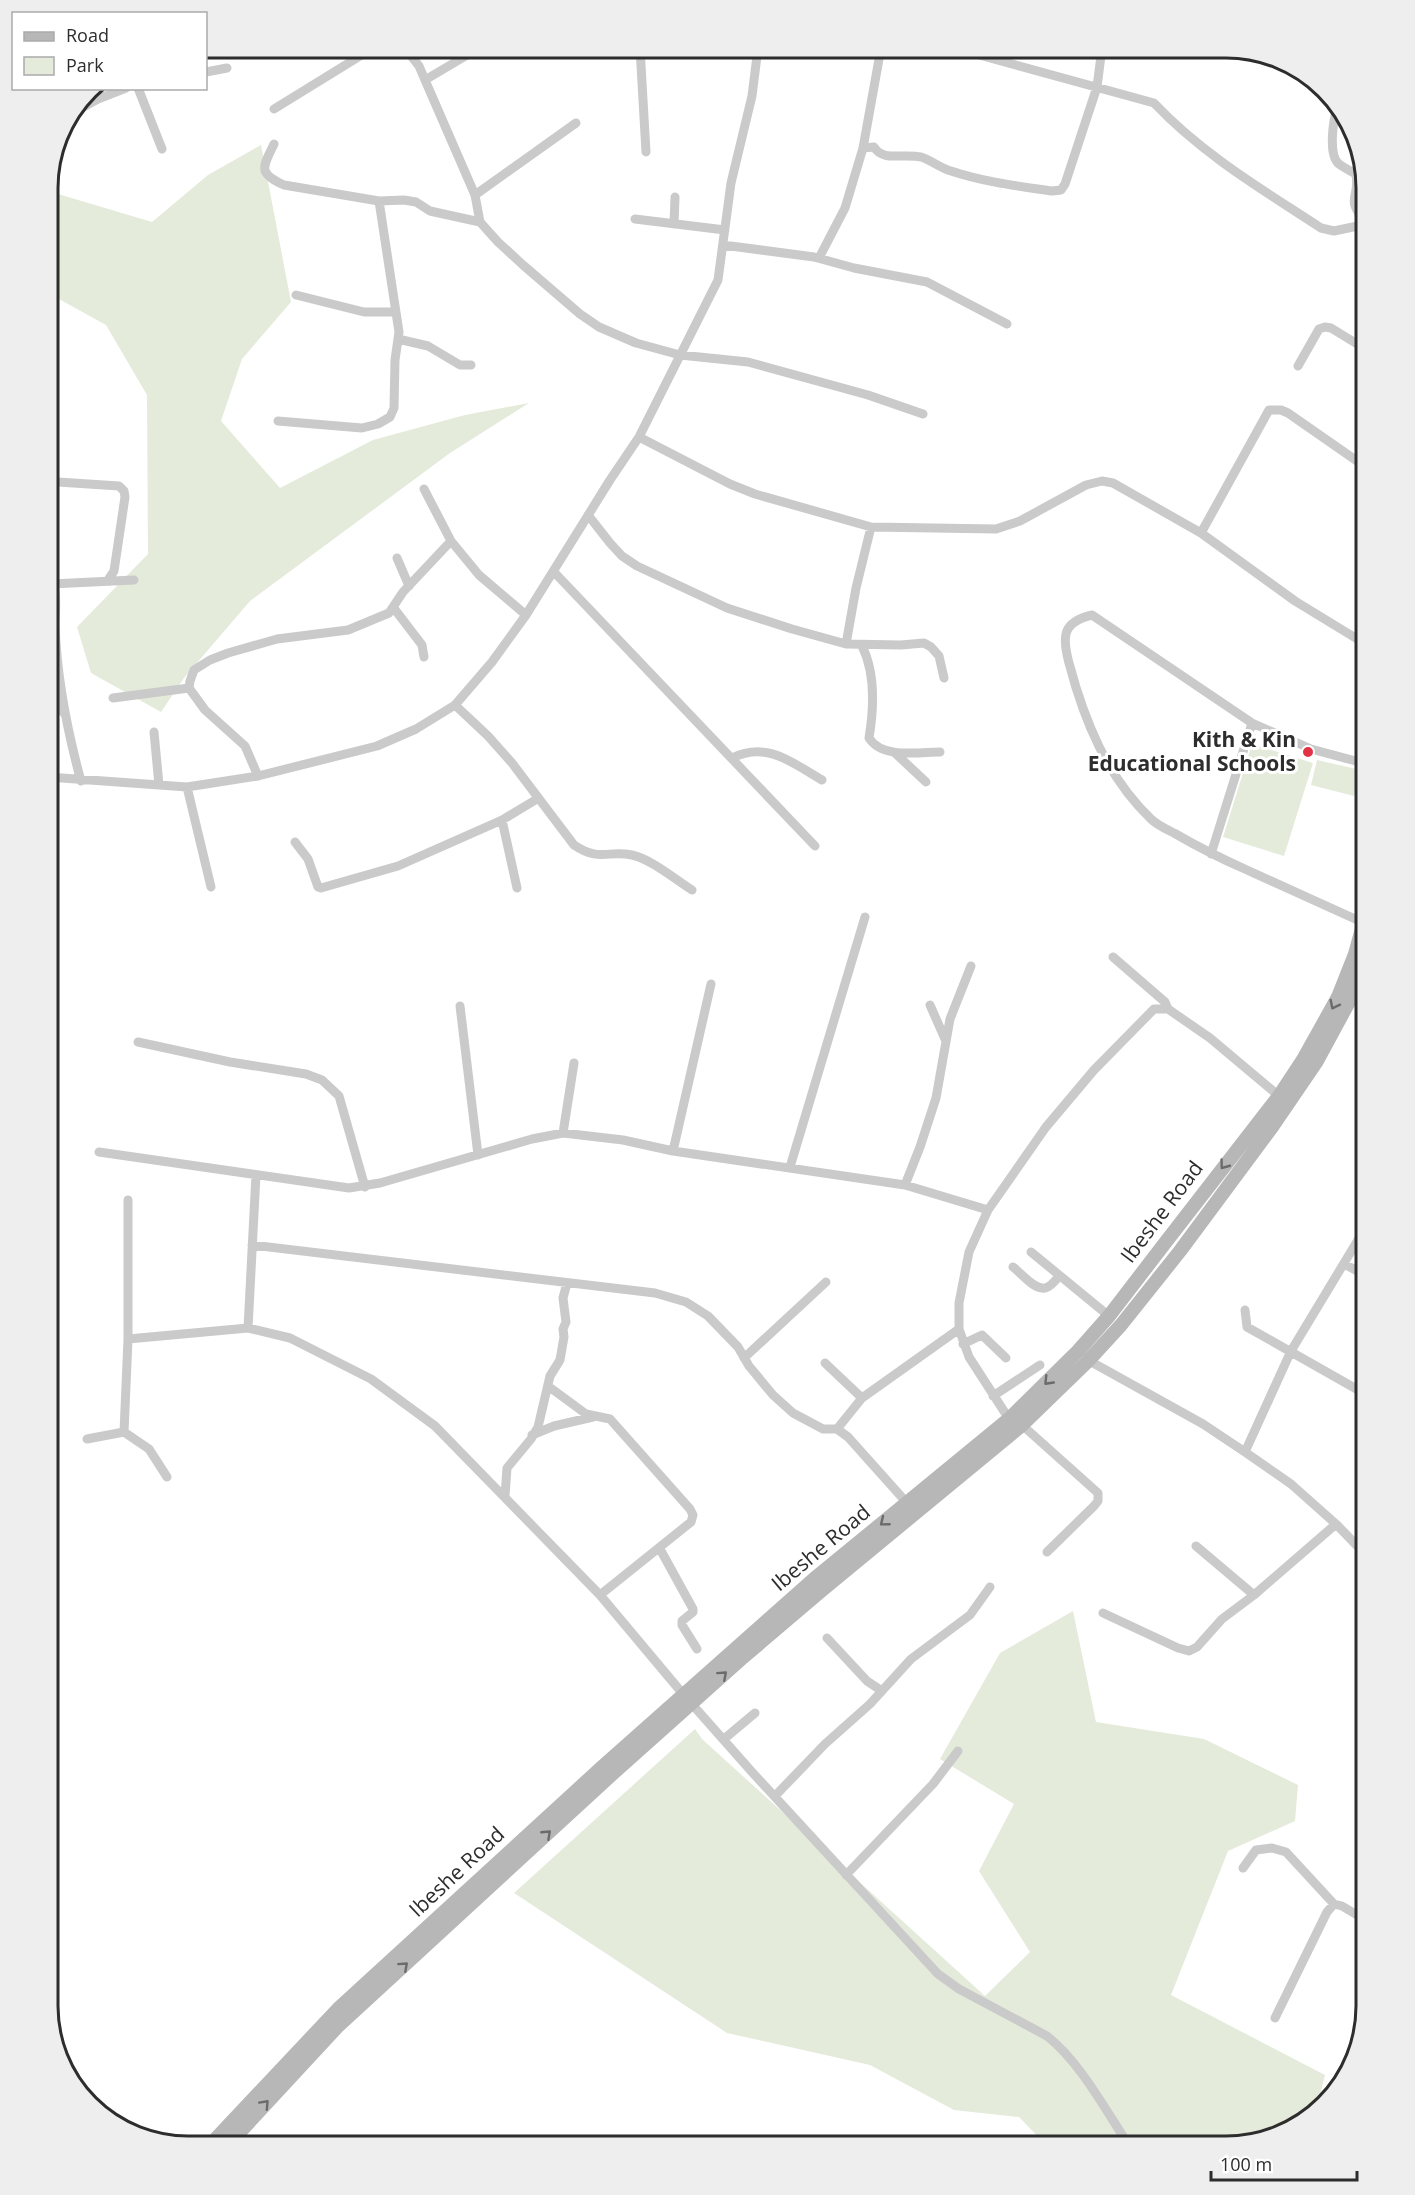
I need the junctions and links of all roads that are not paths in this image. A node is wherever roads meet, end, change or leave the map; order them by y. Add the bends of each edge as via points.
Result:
1 (357, 58) edge
2 (413, 58) edge
3 (462, 58) edge
4 (641, 58) edge
5 (757, 59) edge
6 (879, 59) edge
7 (993, 59) edge
8 (1101, 59) edge
9 (997, 60) joint
10 (227, 68) dead end
11 (207, 72) edge
12 (425, 80) junction
13 (1097, 87) junction
14 (121, 90) edge
15 (139, 90) edge
16 (91, 103) edge
17 (274, 109) dead end
18 (1335, 116) edge
19 (576, 123) dead end
20 (274, 144) dead end
21 (863, 148) junction
22 (162, 149) dead end
23 (646, 152) dead end
24 (1355, 173) edge
25 (1356, 189) edge
26 (475, 195) junction
27 (675, 197) dead end
28 (379, 201) junction
29 (1356, 212) edge
30 (635, 219) dead end
31 (480, 222) junction
32 (674, 224) junction
33 (1356, 226) edge
34 (725, 230) junction
35 (723, 245) junction
36 (819, 258) junction
37 (296, 295) dead end
38 (396, 312) junction
39 (1007, 324) dead end
40 (398, 339) junction
41 (1356, 343) edge
42 (680, 355) junction
43 (471, 365) dead end
44 (1298, 366) dead end
45 (923, 414) dead end
46 (278, 421) dead end
47 (639, 437) junction
48 (1356, 460) edge
49 (58, 482) dead end
50 (424, 489) dead end
51 (588, 515) junction
52 (871, 527) junction
53 (1201, 533) junction
54 (451, 541) junction
55 (397, 558) dead end
56 (554, 572) junction
57 (108, 580) junction
58 (134, 580) dead end
59 (59, 583) edge
60 (409, 586) junction
61 (393, 607) junction
62 (526, 615) junction
63 (1356, 638) edge
64 (846, 644) junction
65 (862, 646) junction
66 (424, 657) dead end
67 (59, 667) edge
68 (944, 678) dead end
69 (189, 688) junction
70 (113, 698) dead end
71 (455, 705) junction
72 (59, 708) edge
73 (65, 714) junction
74 (1252, 723) junction
75 (154, 732) dead end
76 (940, 752) dead end
77 (895, 753) junction
78 (732, 758) junction
79 (1356, 761) edge
80 (258, 776) junction
81 (59, 778) edge
82 (822, 780) dead end
83 (81, 781) junction
84 (926, 782) dead end
85 (159, 785) junction
86 (187, 787) junction
87 (537, 799) junction
88 (502, 820) junction
89 (295, 842) dead end
90 (815, 846) dead end
91 (1211, 855) junction
92 (211, 887) dead end
93 (517, 888) dead end
94 (692, 890) dead end
95 (1356, 912) edge
96 (865, 917) dead end
97 (1356, 951) edge
98 (1113, 957) dead end
99 (971, 966) dead end
100 (1356, 983) edge
101 (711, 984) dead end
102 (930, 1005) dead end
103 (460, 1006) dead end
104 (1168, 1009) junction
105 (946, 1041) junction
106 (138, 1042) dead end
107 (574, 1063) dead end
108 (1279, 1096) junction
109 (563, 1133) junction
110 (673, 1151) junction
111 (99, 1152) dead end
112 (478, 1155) junction
113 (790, 1167) junction
114 (256, 1175) junction
115 (905, 1185) junction
116 (365, 1187) junction
117 (128, 1200) dead end
118 (988, 1210) junction
119 (1356, 1244) edge
120 (252, 1245) junction
121 (1031, 1252) dead end
122 (1344, 1264) junction
123 (1013, 1267) dead end
124 (1356, 1270) edge
125 (1059, 1276) junction
126 (826, 1282) dead end
127 (567, 1284) junction
128 (1245, 1310) dead end
129 (1109, 1316) junction
130 (248, 1328) junction
131 (959, 1329) junction
132 (128, 1339) junction
133 (963, 1344) junction
134 (1292, 1351) junction
135 (1083, 1356) junction
136 (744, 1358) junction
137 (1006, 1358) dead end
138 (825, 1363) dead end
139 (1040, 1365) dead end
140 (548, 1386) junction
141 (1356, 1389) edge
142 (993, 1396) junction
143 (862, 1398) junction
144 (598, 1416) junction
145 (1009, 1419) junction
146 (1022, 1425) junction
147 (837, 1429) junction
148 (124, 1432) junction
149 (532, 1436) junction
150 (87, 1439) dead end
151 (1245, 1452) junction
152 (167, 1476) dead end
153 (505, 1496) junction
154 (907, 1503) junction
155 (1336, 1524) junction
156 (1356, 1545) edge
157 (1196, 1546) dead end
158 (660, 1549) junction
159 (1047, 1552) dead end
160 (990, 1587) dead end
161 (600, 1595) junction
162 (1254, 1595) junction
163 (1103, 1613) dead end
164 (827, 1638) dead end
165 (697, 1649) dead end
166 (882, 1691) junction
167 (687, 1699) junction
168 (755, 1713) dead end
169 (724, 1739) junction
170 (958, 1751) dead end
171 (775, 1796) junction
172 (1243, 1868) dead end
173 (846, 1875) junction
174 (1334, 1904) junction
175 (1356, 1914) edge
176 (1275, 2018) dead end
177 (218, 2136) edge
178 (236, 2136) edge
179 (1123, 2136) edge

1 - 17 street
2 - 12 street
3 - 12 street
4 - 23 street
5 - 34 street
6 - 21 street
7 - 9 street
8 - 13 street
9 - 13 street
10 - 11 street
12 - 26 street
13 - 21 street via 1061,190 994,182 948,171 924,158 906,154 884,156 874,147
13 - 33 street via 1154,103 1232,170 1322,228 1334,231
14 - 16 street
15 - 22 street
18 - 24 street via 1335,159
19 - 26 street
20 - 28 street via 264,165 270,179 284,185
21 - 36 street via 845,208
25 - 29 street
26 - 31 street
27 - 32 street
28 - 31 street via 416,202 430,211
28 - 38 street
30 - 32 street
31 - 42 street via 523,265 599,327 636,343
32 - 34 street
34 - 35 street
35 - 36 street
35 - 42 street via 718,280
36 - 39 street via 927,282
37 - 38 street via 364,312
38 - 40 street
40 - 43 street via 428,346 460,366
40 - 46 street via 394,408 390,417 362,428
41 - 44 street via 1325,327 1319,330
42 - 45 street via 748,362
42 - 47 street
47 - 51 street
47 - 52 street via 755,494
48 - 53 street via 1288,413 1269,410
49 - 57 street via 119,486 124,490 114,571
50 - 54 street
51 - 56 street
51 - 64 street via 622,556 637,566 727,608
52 - 53 street via 996,529 1102,481 1113,483
52 - 64 street
53 - 63 street via 1295,601
54 - 60 street
54 - 62 street via 479,575
55 - 60 street
56 - 62 street
56 - 78 street
57 - 58 street
57 - 59 street
60 - 61 street
61 - 66 street via 422,645
61 - 69 street via 388,613 348,630 277,639 210,660 194,670
62 - 71 street
64 - 65 street
65 - 68 street via 924,643 939,656
65 - 77 street via 871,675 869,738 873,745
67 - 73 street
69 - 70 street
69 - 80 street via 205,710 245,746
71 - 80 street via 416,729 377,746
71 - 87 street via 512,763
72 - 73 street
73 - 83 street
74 - 79 street via 1311,749
74 - 91 street
74 - 91 street via 1092,615 1073,621 1067,630 1064,638 1068,660 1082,707 1112,773 1153,820
75 - 85 street
76 - 77 street
77 - 84 street
78 - 82 street via 744,752 777,753
78 - 90 street
80 - 86 street
81 - 83 street
83 - 85 street
85 - 86 street
86 - 92 street
87 - 88 street
87 - 94 street via 585,853 631,854
88 - 89 street via 398,866 321,888
88 - 93 street
91 - 95 street
96 - 113 street
97 -> 108 main road, Ibeshe Road via 1315,1041
98 - 104 street via 1165,1002
99 - 105 street via 954,1007
100 - 135 main road, Ibeshe Road via 1317,1061 1180,1251 1121,1324
101 - 110 street
102 - 105 street
103 - 112 street
104 - 108 street
104 - 118 street via 1154,1009 1094,1070 1046,1127
105 - 115 street via 936,1098
106 - 116 street via 322,1080 339,1096
107 - 109 street
108 -> 129 main road, Ibeshe Road
109 - 110 street
109 - 112 street
110 - 113 street
111 - 114 street
112 - 116 street
113 - 115 street
114 - 116 street
114 - 120 street
115 - 118 street
117 - 132 street
118 - 131 street via 969,1252 959,1303
119 - 122 street
120 - 127 street
120 - 130 street
121 - 125 street
122 - 124 street
122 - 134 street
123 - 125 street via 1044,1288
125 - 129 street
126 - 136 street
127 - 136 street via 655,1293 686,1302 708,1316
127 - 140 street via 560,1360
128 - 134 street via 1247,1328
129 - 135 main road, Ibeshe Road
130 - 132 street
130 - 153 street via 290,1338 371,1379 435,1426
131 - 133 street
131 - 143 street
132 - 148 street
133 - 137 street via 982,1335
133 - 142 street
134 - 141 street
134 - 151 street
135 -> 145 main road, Ibeshe Road
135 - 146 main road, Ibeshe Road
135 - 151 street
136 - 147 street via 793,1413 823,1429
138 - 143 street
139 - 142 street
140 - 144 street via 586,1414
140 - 149 street
142 - 145 street
143 - 147 street
144 - 149 street via 554,1426
144 - 158 street via 610,1419 693,1515 691,1522
145 - 154 main road, Ibeshe Road
146 - 159 street via 1098,1493 1094,1506
167 -> 146 main road, Ibeshe Road
147 - 154 street
148 - 150 street
148 - 152 street via 149,1449
149 - 153 street via 507,1468
151 - 155 street via 1291,1484
153 - 161 street
154 -> 167 main road, Ibeshe Road via 814,1579
155 - 156 street
155 - 162 street
157 - 162 street
158 - 161 street
158 - 165 street via 693,1609 682,1625
160 - 166 street via 970,1615 912,1659
161 - 167 street
162 - 163 street via 1189,1651
164 - 166 street via 867,1681
166 - 171 street
167 - 169 street
167 - 177 main road, Ibeshe Road via 338,2009
178 -> 167 main road, Ibeshe Road via 338,2026
168 - 169 street
169 - 171 street
170 - 173 street via 933,1784
171 - 173 street
172 - 174 street via 1256,1850 1272,1848 1286,1852
173 - 179 street via 938,1974 1059,2046
174 - 175 street
174 - 176 street

